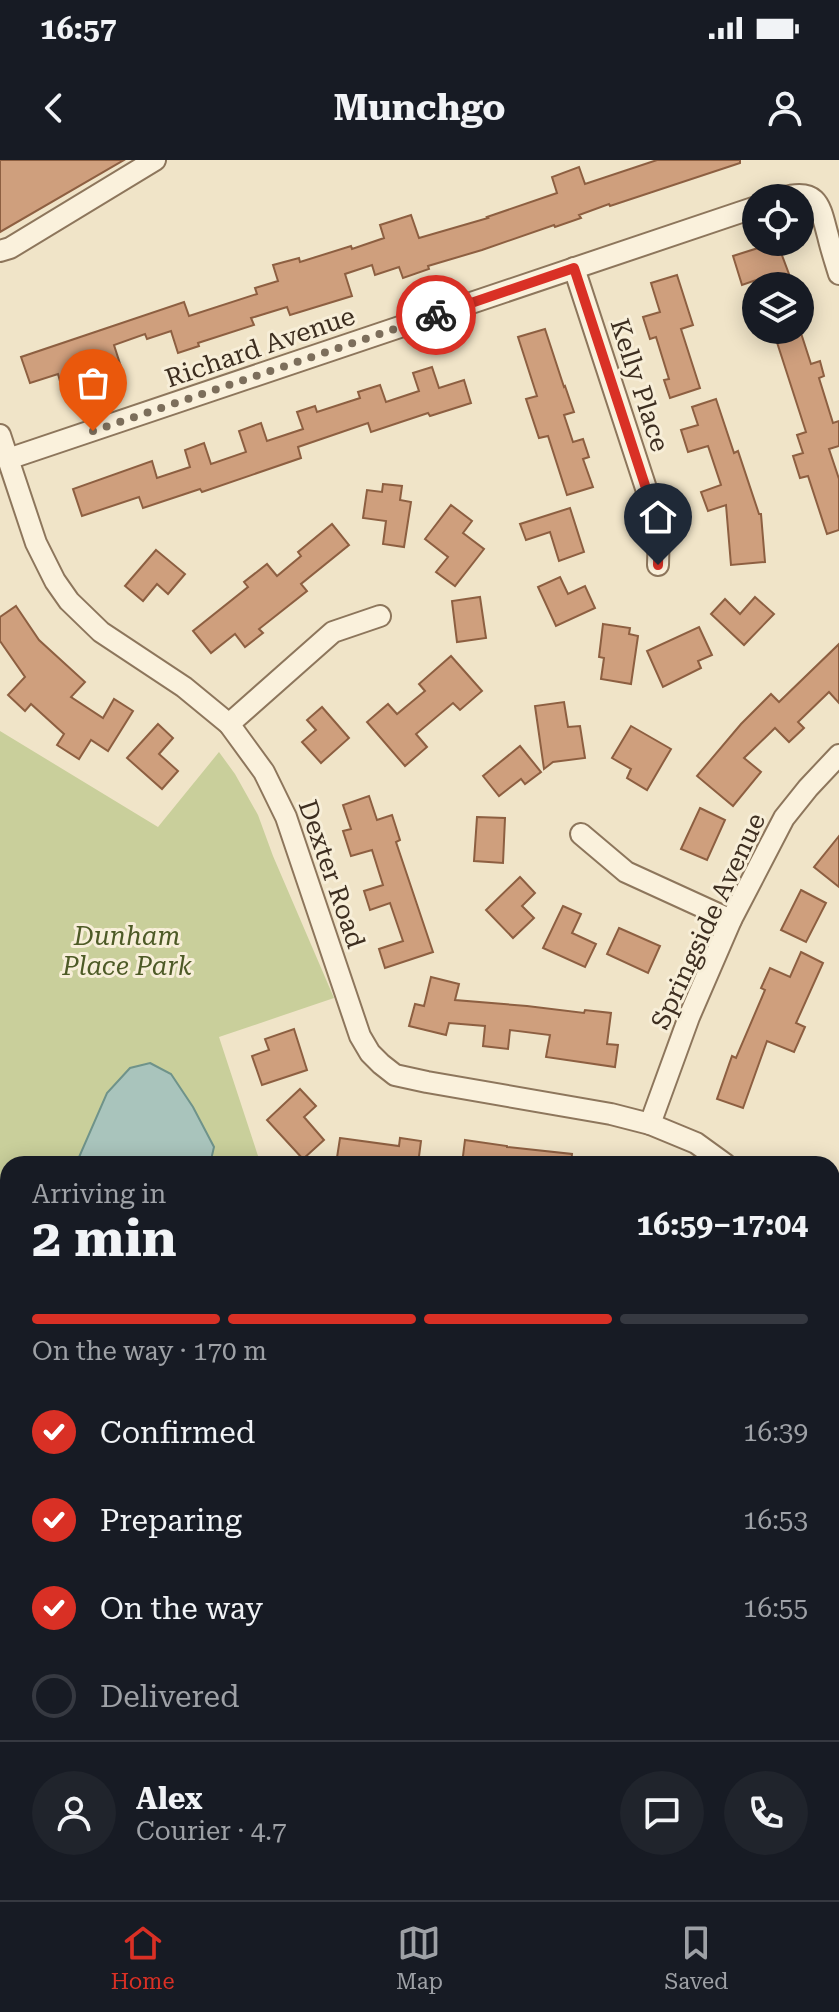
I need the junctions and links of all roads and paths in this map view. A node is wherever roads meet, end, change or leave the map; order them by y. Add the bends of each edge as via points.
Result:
1 (155, 160) edge
2 (814, 200) edge
3 (742, 212) edge
4 (0, 251) edge
5 (574, 268) junction
6 (839, 274) edge
7 (0, 435) edge
8 (8, 459) junction
9 (658, 565) dead end
10 (380, 616) dead end
11 (229, 724) junction
12 (839, 755) edge
13 (581, 834) dead end
14 (731, 920) junction
15 (650, 1124) junction
16 (714, 1156) edge

1 - 4 street
2 - 6 street via 824,215
3 - 5 street, Richard Avenue
5 - 8 street, Richard Avenue
5 - 9 street, Kelly Place via 659,528
7 - 8 street, Dexter Road
8 - 11 street, Dexter Road via 36,543 69,601 101,632
10 - 11 street via 333,632
11 - 15 street, Dexter Road via 275,792 360,1036 381,1064 395,1075
12 - 14 street, Springside Avenue via 784,818
13 - 14 street via 626,872
14 - 15 street, Springside Avenue
15 - 16 street, Dexter Road

